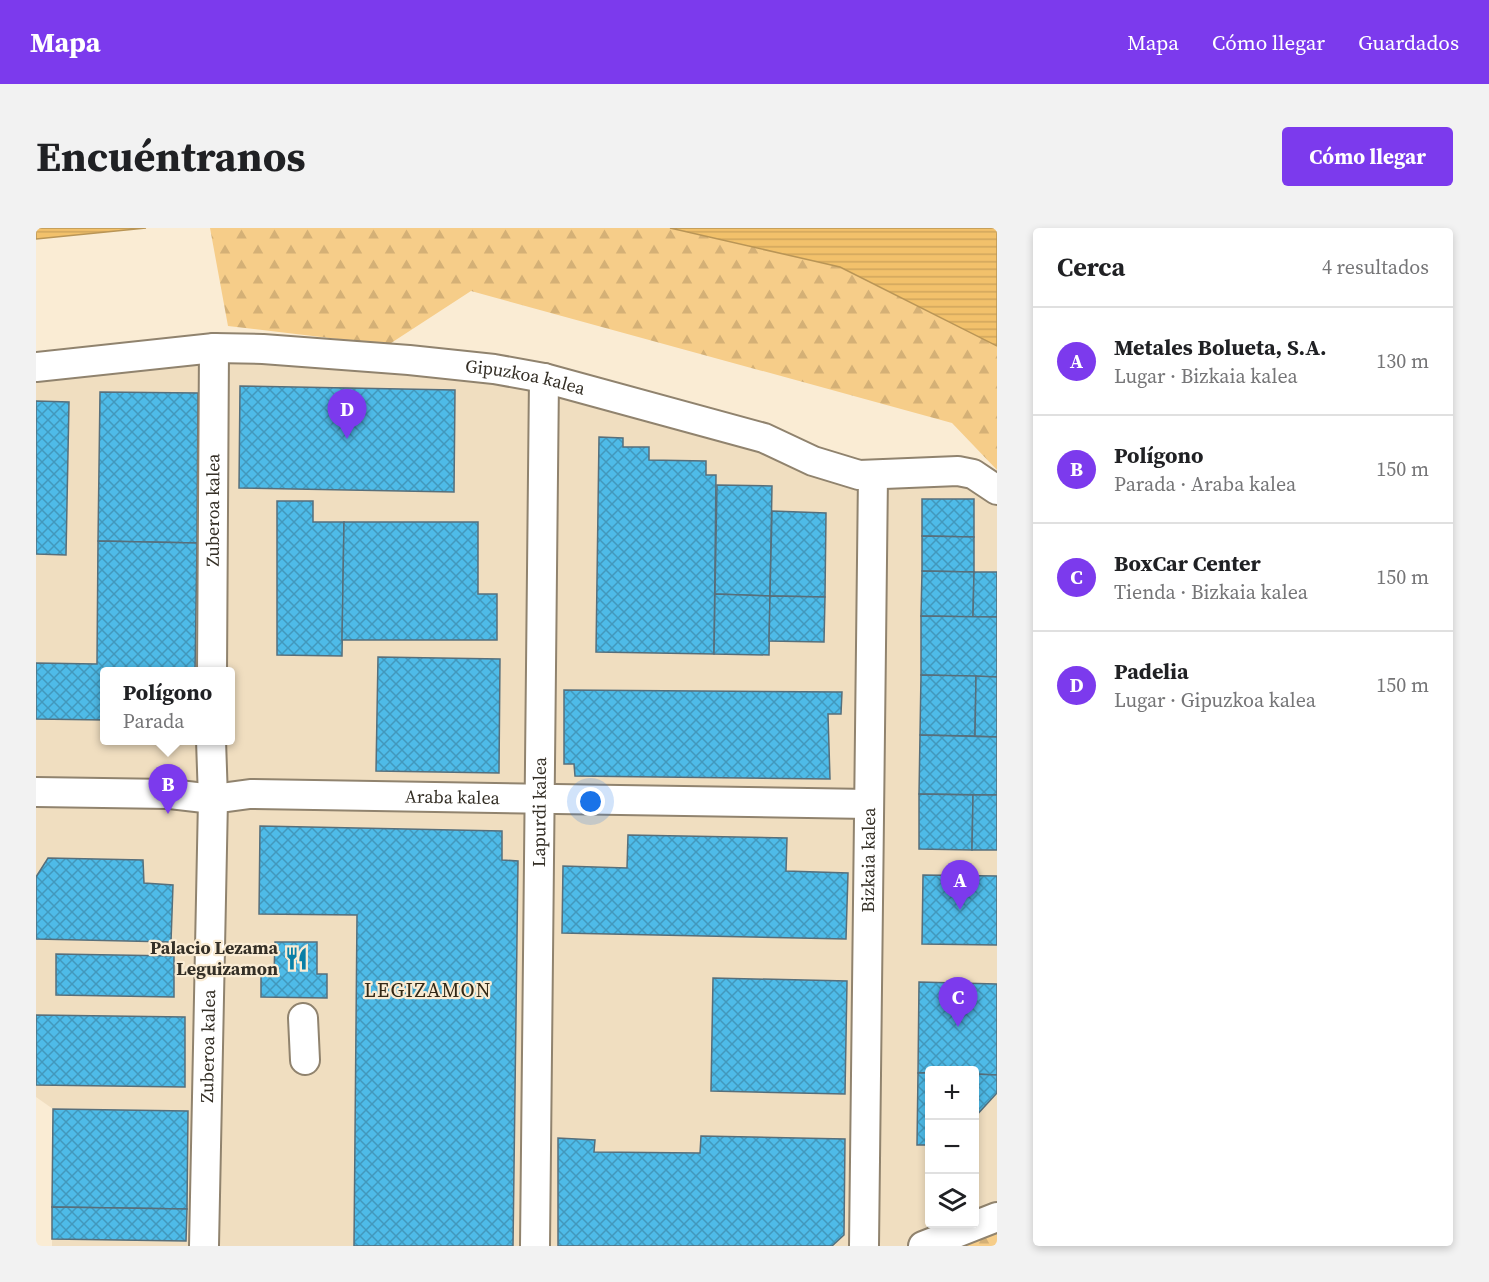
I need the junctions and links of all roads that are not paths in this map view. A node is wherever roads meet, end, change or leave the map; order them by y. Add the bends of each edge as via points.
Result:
1 (214, 348) junction
2 (36, 367) edge
3 (544, 378) junction
4 (873, 475) junction
5 (997, 490) edge
6 (212, 667) edge
7 (211, 745) edge
8 (36, 792) edge
9 (213, 799) junction
10 (540, 799) junction
11 (869, 804) junction
12 (303, 1018) dead end
13 (305, 1060) dead end
14 (997, 1217) edge
15 (204, 1246) edge
16 (535, 1246) edge
17 (864, 1246) edge
18 (923, 1246) edge

1 - 2 street, Gipuzkoa kalea
1 - 3 street, Gipuzkoa kalea via 410,360
1 - 6 street, Zuberoa kalea
3 - 4 street, Gipuzkoa kalea via 764,438 822,464
3 - 10 street, Lapurdi kalea
4 - 5 street, Gipuzkoa kalea via 958,471 973,474
4 - 11 street, Bizkaia kalea
7 - 9 street, Zuberoa kalea
8 - 9 street, Araba kalea via 170,794
9 - 10 street, Araba kalea via 250,794
9 - 15 street, Zuberoa kalea
10 - 11 street, Araba kalea
10 - 16 street, Lapurdi kalea
11 - 17 street, Bizkaia kalea
12 - 13 street
14 - 18 street

